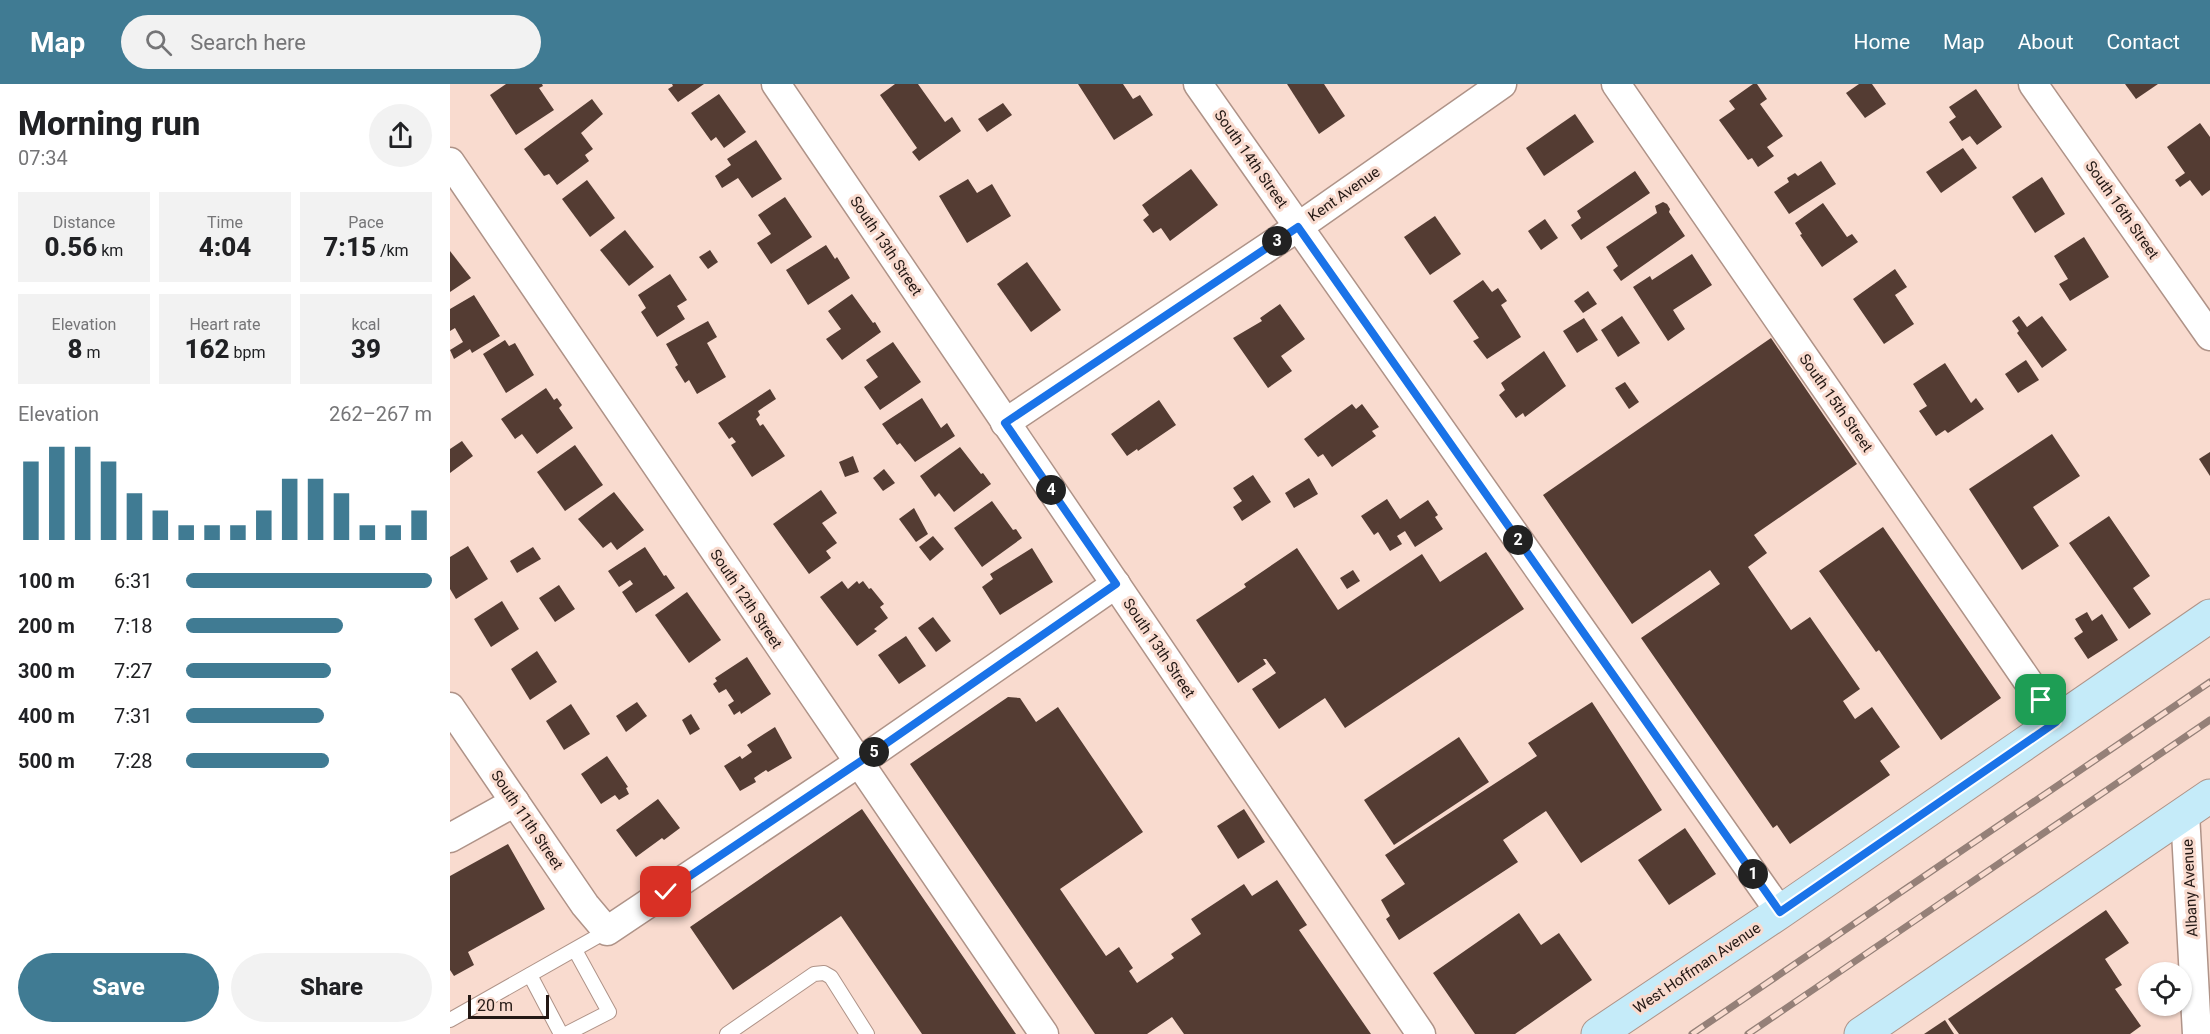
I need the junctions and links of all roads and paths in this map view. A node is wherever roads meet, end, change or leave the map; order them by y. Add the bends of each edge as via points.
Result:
1 (776, 84) edge
2 (1198, 84) edge
3 (1502, 84) edge
4 (1616, 84) edge
5 (2033, 84) edge
6 (450, 162) edge
7 (1298, 227) junction
8 (2210, 336) edge
9 (1005, 423) junction
10 (1116, 584) junction
11 (2210, 616) edge
12 (450, 707) edge
13 (2056, 722) junction
14 (858, 763) junction
15 (515, 802) junction
16 (2198, 805) edge
17 (450, 838) edge
18 (1780, 912) junction
19 (607, 931) junction
20 (575, 950) junction
21 (530, 975) junction
22 (450, 1020) edge
23 (561, 1034) edge
24 (566, 1034) edge
25 (727, 1034) edge
26 (867, 1034) edge
27 (1044, 1034) edge
28 (1421, 1034) edge
29 (1598, 1034) edge
30 (1861, 1034) edge
31 (2197, 1034) edge

1 - 9 street, South 13th Street
2 - 7 street, South 14th Street
3 - 7 street, Kent Avenue
4 - 13 street, South 15th Street
5 - 8 street, South 16th Street
6 - 14 street, South 12th Street
7 - 9 street, Kent Avenue
7 - 18 street, South 14th Street
9 - 10 street, South 13th Street
10 - 14 street
10 - 28 street, South 13th Street
11 - 13 main road, West Hoffman Avenue
12 - 15 street, South 11th Street
13 - 18 main road, West Hoffman Avenue
14 - 19 street
14 - 27 street, South 12th Street
15 - 17 street
15 - 19 street, South 11th Street
16 - 30 main road
16 - 31 street, Albany Avenue
18 - 29 main road, West Hoffman Avenue
19 - 20 lane
20 - 21 lane
20 - 24 lane via 609,1012
21 - 22 lane
21 - 23 lane
25 - 26 lane via 814,974 824,973 831,977

